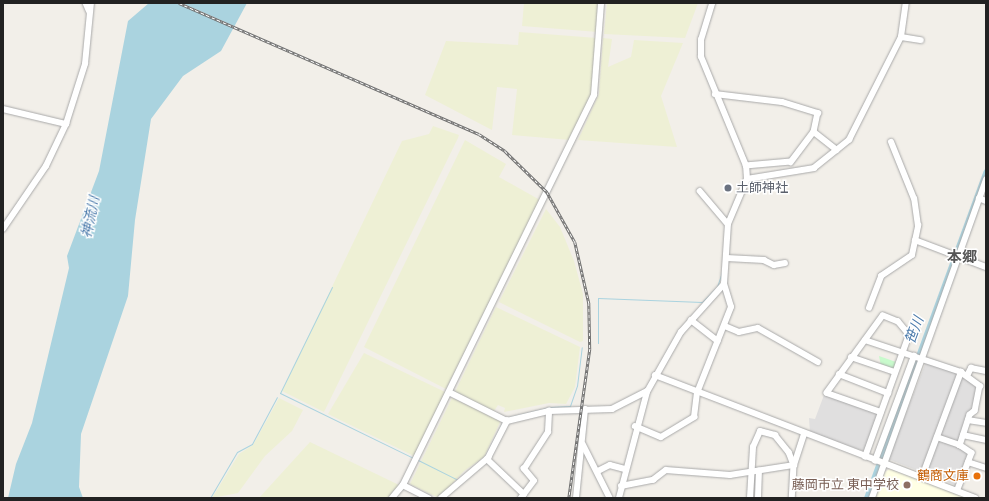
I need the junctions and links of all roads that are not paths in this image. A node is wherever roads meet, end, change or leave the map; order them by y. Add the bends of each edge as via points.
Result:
1 (86, 3) edge
2 (91, 3) edge
3 (601, 3) edge
4 (712, 3) edge
5 (906, 3) edge
6 (89, 10) junction
7 (901, 37) junction
8 (921, 40) dead end
9 (716, 94) junction
10 (3, 109) edge
11 (66, 124) junction
12 (814, 132) junction
13 (891, 142) dead end
14 (837, 150) junction
15 (746, 166) junction
16 (747, 179) junction
17 (986, 180) edge
18 (700, 191) dead end
19 (979, 198) junction
20 (986, 201) edge
21 (728, 224) junction
22 (3, 229) edge
23 (915, 240) junction
24 (956, 255) junction
25 (727, 258) junction
26 (785, 263) dead end
27 (986, 267) edge
28 (724, 284) junction
29 (869, 308) dead end
30 (692, 320) junction
31 (725, 326) junction
32 (865, 340) junction
33 (718, 341) junction
34 (902, 353) junction
35 (851, 357) junction
36 (917, 357) junction
37 (818, 362) dead end
38 (986, 371) edge
39 (895, 372) junction
40 (962, 372) junction
41 (839, 374) junction
42 (655, 375) junction
43 (967, 376) junction
44 (449, 392) junction
45 (647, 392) junction
46 (697, 393) junction
47 (888, 393) junction
48 (585, 409) junction
49 (549, 411) junction
50 (880, 412) junction
51 (968, 420) junction
52 (507, 421) junction
53 (986, 423) edge
54 (635, 426) junction
55 (804, 434) junction
56 (963, 435) junction
57 (937, 437) junction
58 (986, 440) edge
59 (583, 444) junction
60 (960, 444) junction
61 (864, 457) junction
62 (487, 459) junction
63 (879, 462) junction
64 (968, 462) junction
65 (794, 465) junction
66 (986, 468) edge
67 (626, 469) junction
68 (759, 470) junction
69 (598, 471) junction
70 (752, 471) junction
71 (922, 477) junction
72 (403, 485) junction
73 (621, 486) junction
74 (958, 489) junction
75 (523, 496) edge
76 (392, 498) edge
77 (429, 498) edge
78 (441, 498) edge
79 (576, 498) edge
80 (610, 498) edge
81 (617, 498) edge
82 (750, 498) edge
83 (758, 498) edge
84 (792, 498) edge
85 (872, 498) edge
86 (975, 498) edge

1 - 6 street
2 - 6 street
3 - 44 street via 594,95
4 - 9 street via 701,40 701,56
5 - 7 street
6 - 11 street via 85,64
7 - 8 street
7 - 14 street via 849,140
9 - 12 street via 782,102 818,113
9 - 15 street
10 - 11 street
11 - 22 street via 46,166
12 - 14 street
12 - 15 street via 791,162
13 - 23 street via 918,210
14 - 16 street via 808,170
15 - 16 street
16 - 21 street
17 - 19 street
18 - 21 street
19 - 20 street
19 - 24 street
21 - 25 street
23 - 24 street
23 - 29 street via 912,255 882,276
24 - 27 street
24 - 36 street
25 - 26 street via 764,260 774,266
25 - 28 street
28 - 30 street
28 - 31 street via 730,307
30 - 33 street
30 - 42 street
31 - 33 street
31 - 37 street via 739,332 758,328
32 - 34 street
32 - 34 street via 882,316 898,322 908,335
32 - 35 street
33 - 46 street
34 - 36 street
34 - 39 street
35 - 39 street
35 - 41 street
36 - 40 street
36 - 63 street
36 - 63 street
38 - 43 street via 971,368
39 - 47 street
40 - 43 street
40 - 57 street
41 - 47 street
41 - 50 street via 827,393
42 - 45 street
42 - 46 street
43 - 51 street via 981,390 975,411
44 - 52 street
44 - 72 street
45 - 48 street via 612,409
45 - 54 street
46 - 54 street via 694,417 671,434 661,437
46 - 55 street
47 - 50 street
48 - 49 street
48 - 59 street
49 - 52 street
49 - 75 street via 548,432 524,470 534,481
50 - 61 street
51 - 53 street
51 - 56 street
52 - 62 street
54 - 67 street
55 - 61 street
55 - 65 street
56 - 58 street
56 - 60 street
57 - 60 street
57 - 71 street
59 - 69 street
59 - 79 street
60 - 64 street via 972,453
61 - 63 street
62 - 75 street
62 - 78 street
63 - 71 street
63 - 85 street
64 - 66 street
64 - 74 street
65 - 68 street
65 - 70 street via 775,435 760,431 753,448
65 - 84 street
67 - 69 street via 610,465
67 - 73 street
68 - 70 street
68 - 83 street
69 - 80 street
70 - 73 street via 730,475 666,470 653,480
70 - 82 street
71 - 74 street
72 - 76 street
72 - 77 street
73 - 81 street
74 - 86 street

